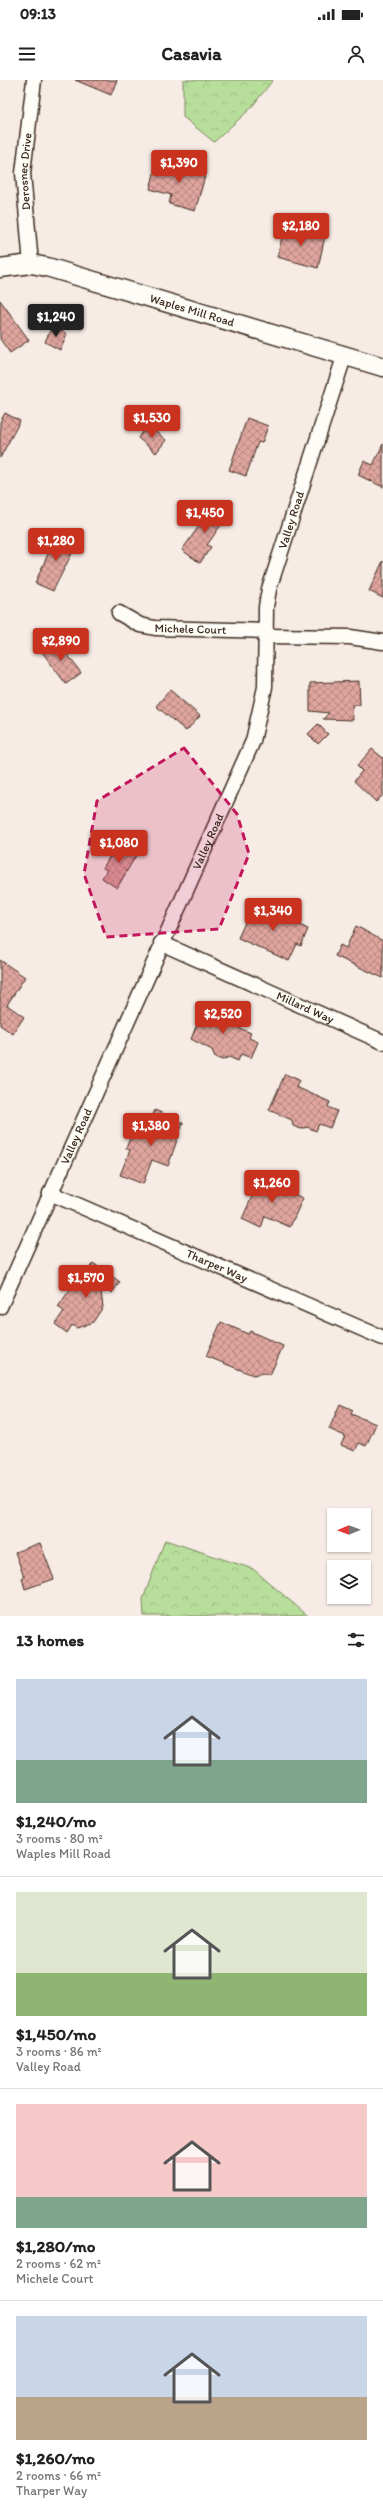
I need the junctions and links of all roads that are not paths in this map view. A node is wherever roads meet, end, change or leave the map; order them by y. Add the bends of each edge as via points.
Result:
1 (34, 80) edge
2 (31, 264) junction
3 (0, 268) edge
4 (345, 354) junction
5 (383, 367) edge
6 (119, 613) dead end
7 (266, 633) junction
8 (383, 642) edge
9 (161, 943) junction
10 (383, 1042) edge
11 (50, 1193) junction
12 (0, 1307) edge
13 (383, 1338) edge

1 - 2 street, Derosnec Drive via 22,173
2 - 3 main road, Waples Mill Road
2 - 4 main road, Waples Mill Road
4 - 5 main road, Waples Mill Road
4 - 7 street, Valley Road via 278,554 269,589
6 - 7 street, Michele Court via 140,625 155,628
7 - 8 street, Michele Court via 350,637
7 - 9 street, Valley Road via 264,694 253,741
9 - 10 street, Millard Way
9 - 11 street, Valley Road via 141,993
11 - 12 street, Valley Road
11 - 13 street, Tharper Way

